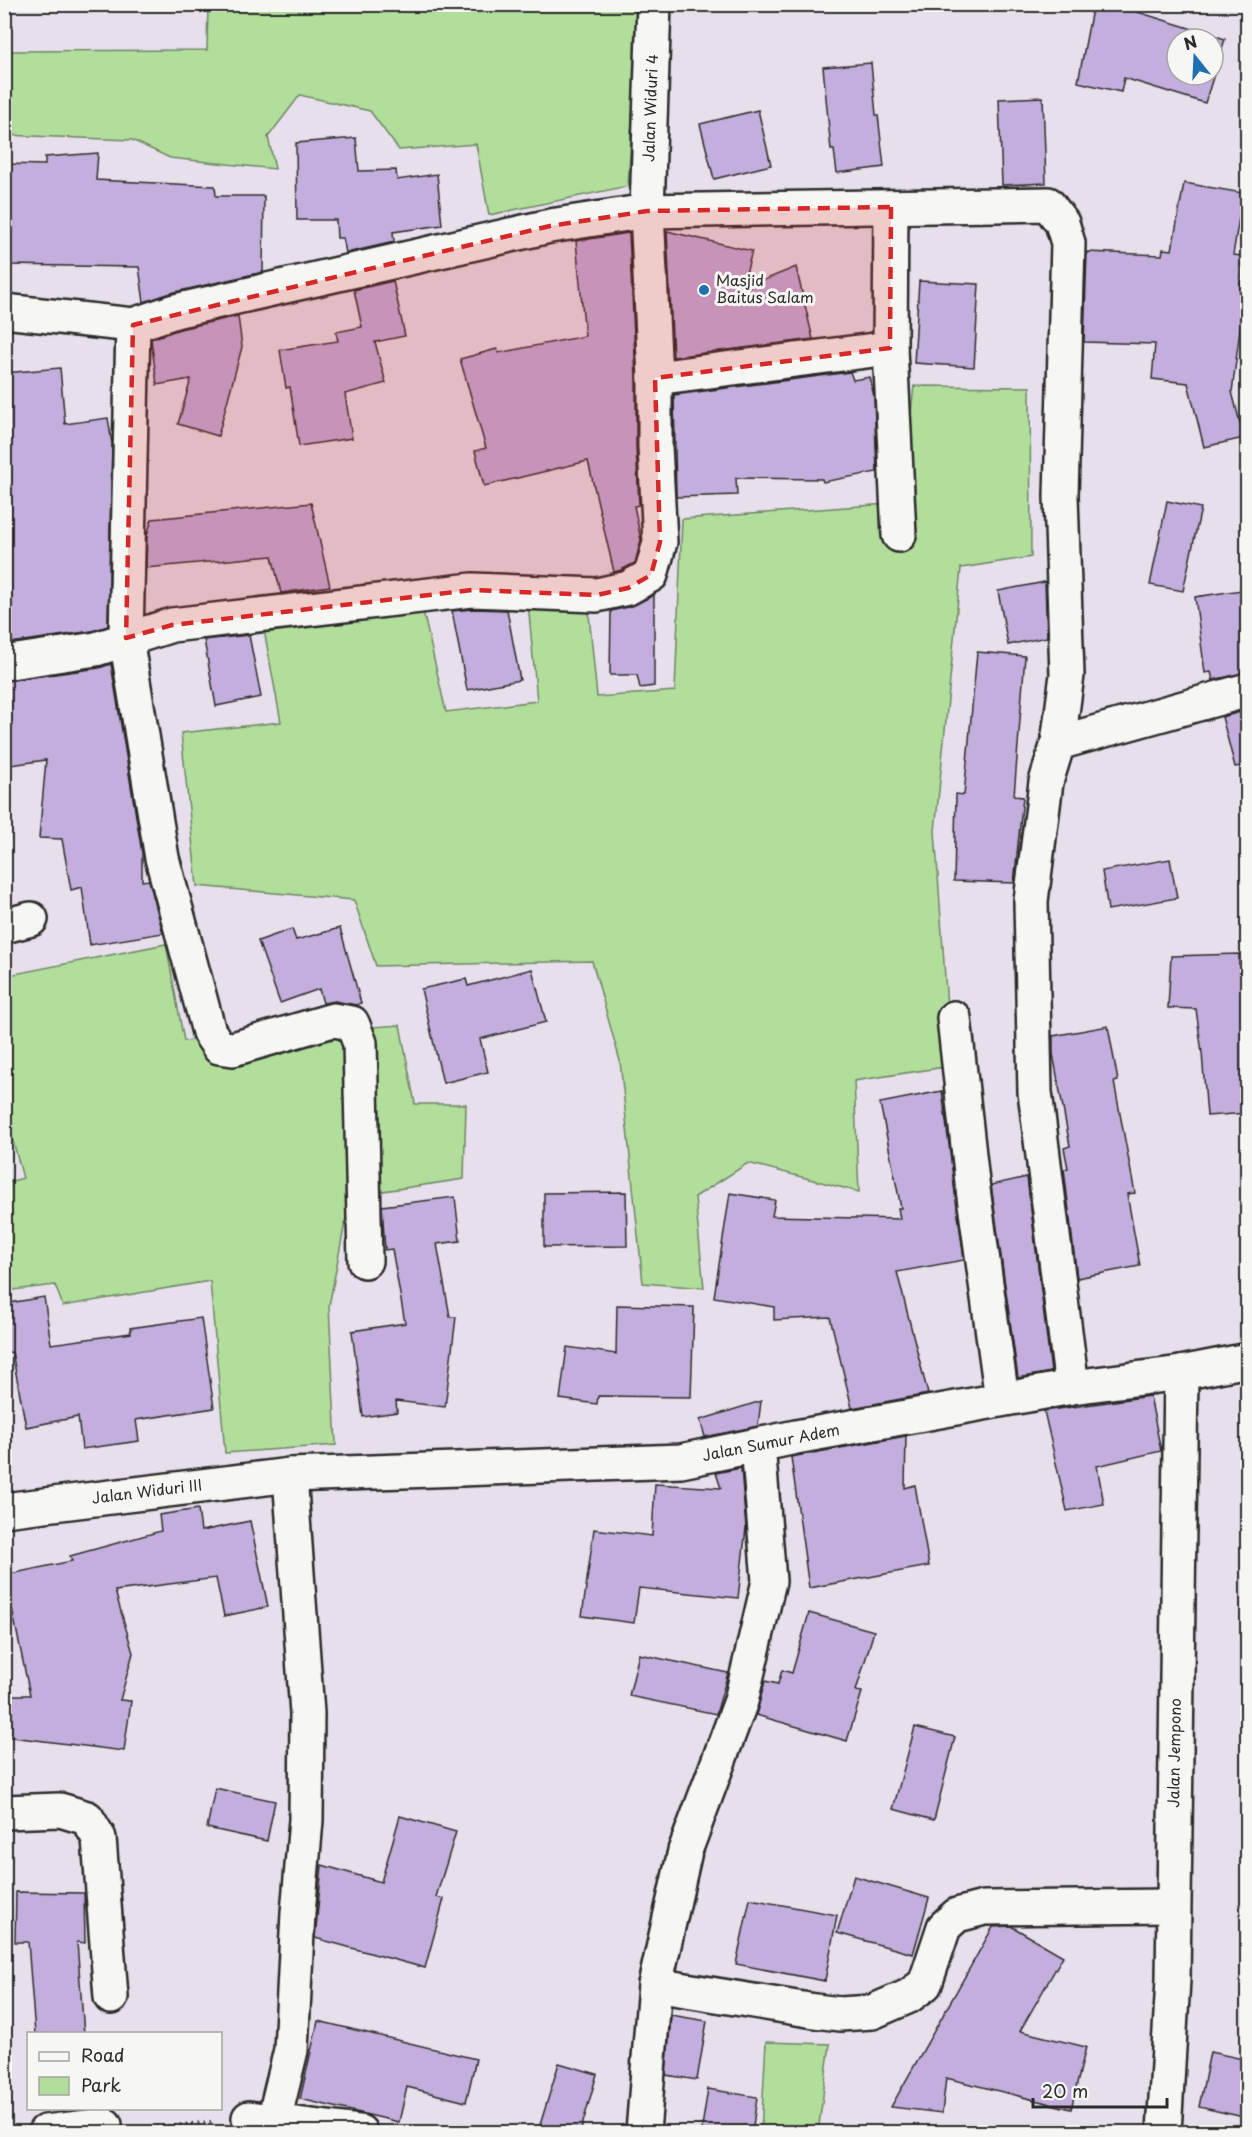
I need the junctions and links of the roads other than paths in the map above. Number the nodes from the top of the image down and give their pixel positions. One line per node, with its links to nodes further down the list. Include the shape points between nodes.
1 (654, 4): 3 (street, Jalan Widuri 4)
2 (891, 207): 3 (street); 6 (street); 12 (street, via 1048,204 1062,223 1068,243 1061,496 1067,675)
3 (647, 212): 5 (street, via 550,226 175,311); 7 (street, Jalan Widuri 4)
4 (4, 311): 5 (street)
5 (133, 325): 9 (street)
6 (890, 348): 7 (street); 8 (street)
7 (655, 378): 9 (street, Jalan Widuri 4, via 654,446 660,542 651,575 628,588 597,595 472,590 172,625)
8 (899, 535)
9 (126, 638): 10 (street, Jalan Widuri 4, via 96,649); 14 (street, via 162,858 209,1032 219,1047 233,1049 333,1020 352,1023 360,1043)
10 (4, 663)
11 (1248, 690): 12 (street)
12 (1058, 743): 17 (street, via 1046,782 1031,925 1035,1092)
13 (954, 1018): 18 (street)
14 (365, 1260)
15 (1248, 1360): 16 (street, Jalan Sumur Adem)
16 (1181, 1373): 17 (street, Jalan Sumur Adem); 23 (street, Jalan Jempono)
17 (1072, 1387): 18 (street, Jalan Sumur Adem)
18 (1002, 1399): 19 (street, Jalan Sumur Adem)
19 (758, 1445): 20 (street, Jalan Sumur Adem, via 681,1461); 24 (street, via 769,1581 741,1701 685,1851)
20 (290, 1475): 21 (street, Jalan Widuri III); 28 (street, via 307,1713 306,1820 291,2050 261,2119)
21 (4, 1510)
22 (4, 1812): 25 (street, via 60,1810 87,1818 99,1838)
23 (1173, 1906): 24 (street, via 984,1908 957,1916 944,1927 925,1984 909,1996 872,2012 815,2011); 30 (street, Jalan Jempono)
24 (655, 1985): 29 (street)
25 (111, 1997)
26 (105, 2125): 27 (street)
27 (45, 2133)
28 (360, 2133)
29 (643, 2133)
30 (1164, 2133)

